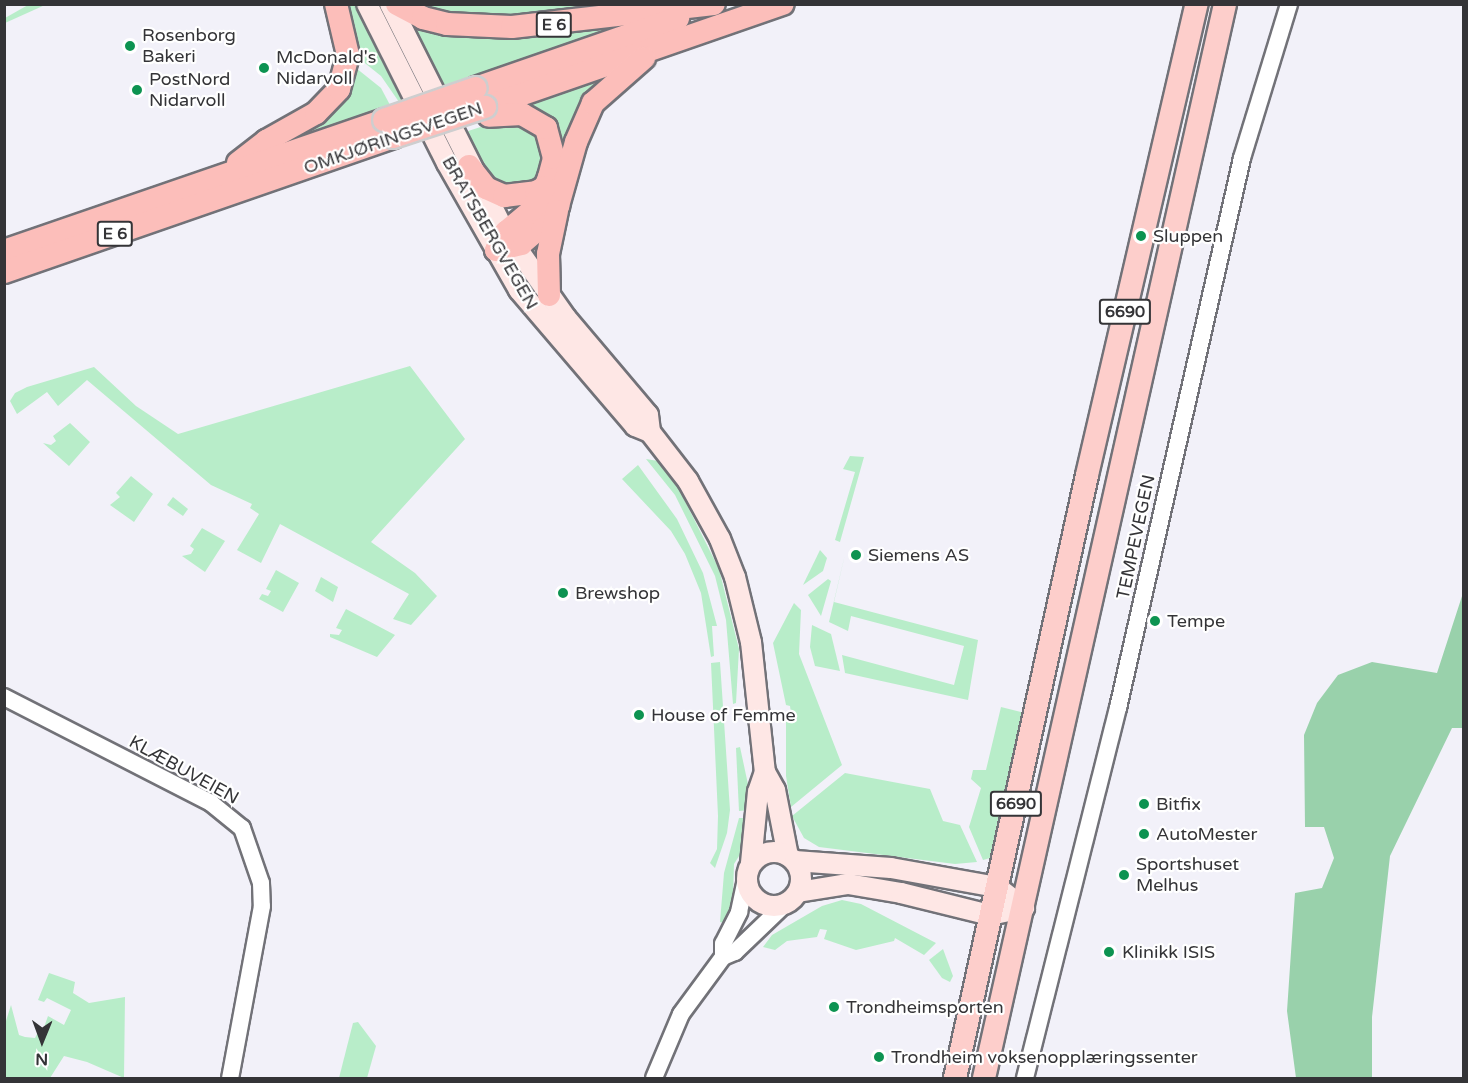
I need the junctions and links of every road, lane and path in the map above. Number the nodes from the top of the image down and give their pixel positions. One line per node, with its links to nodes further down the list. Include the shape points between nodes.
1 (367, 4): 17 (main road, BRATSBERGVEGEN)
2 (390, 4): 13 (main road, BRATSBERGVEGEN)
3 (397, 4): 4 (highway, E 6, via 423,18 447,24 512,27)
4 (715, 4): 11 (highway, OMKJØRINGSVEGEN / E 6)
5 (783, 4): 10 (highway, OMKJØRINGSVEGEN / E 6)
6 (1197, 4): 26 (main road, 6690, via 1087,475)
7 (1225, 4): 28 (main road, 6690)
8 (1289, 4): 35 (street, TEMPEVEGEN, via 1242,158 1118,708)
9 (336, 6): 14 (highway, E 6, via 348,56 339,89 316,113 267,141)
10 (659, 47): 11 (highway, OMKJØRINGSVEGEN / E 6); 16 (highway, E 6, via 608,86 593,103 576,142)
11 (483, 103): 12 (highway, OMKJØRINGSVEGEN / E 6, bridge); 12 (highway, OMKJØRINGSVEGEN / E 6, bridge, via 436,123); 15 (highway, E 6, via 522,114 546,128 554,158)
12 (388, 129): 14 (highway, OMKJØRINGSVEGEN / E 6); 19 (highway, OMKJØRINGSVEGEN / E 6)
13 (469, 166): 15 (highway, via 486,188 504,196 525,196); 17 (main road, BRATSBERGVEGEN)
14 (222, 175): 18 (highway, OMKJØRINGSVEGEN / E 6)
15 (545, 187): 17 (highway, E 6)
16 (558, 206): 17 (highway, E 6, via 530,238); 20 (highway, E 6, via 548,254)
17 (506, 243): 20 (main road, BRATSBERGVEGEN); 21 (main road, BRATSBERGVEGEN, via 519,290 552,334 635,426)
18 (4, 251)
19 (4, 272)
20 (549, 295): 21 (main road, BRATSBERGVEGEN, via 648,415)
21 (650, 432): 23 (main road, BRATSBERGVEGEN, via 703,506 735,577 751,642)
22 (4, 697): 31 (street, KLÆBUVEIEN, via 211,804 242,828 261,883 262,906)
23 (765, 771): 24 (main road, BRATSBERGVEGEN, via 775,790); 25 (main road, BRATSBERGVEGEN, via 758,792)
24 (792, 859): 25 (main road, via 773,852); 26 (main road, via 891,868); 27 (main road, via 801,876)
25 (749, 871): 27 (main road, via 757,901 765,905); 30 (street, via 739,912 723,944)
26 (997, 887): 28 (main road); 29 (main road, 6690)
27 (791, 898): 29 (main road, via 848,884); 30 (street, via 735,952)
28 (1024, 908): 29 (main road); 34 (main road, 6690)
29 (990, 915): 33 (main road, 6690)
30 (723, 957): 32 (street, via 681,1014)
31 (230, 1078)
32 (654, 1078)
33 (955, 1078)
34 (984, 1078)
35 (1025, 1078)

